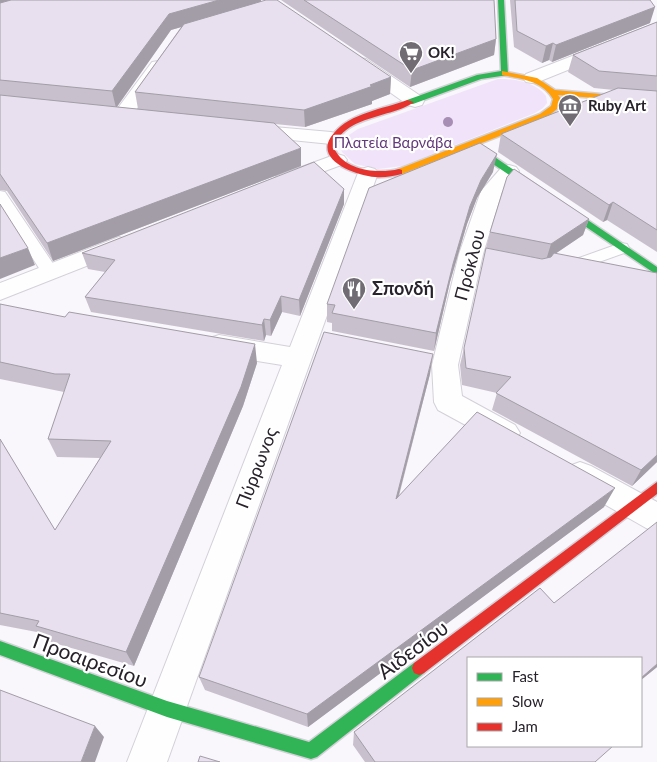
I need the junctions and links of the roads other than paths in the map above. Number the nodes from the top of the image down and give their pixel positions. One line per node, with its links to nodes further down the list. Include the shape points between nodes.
1 (501, 0): 5 (street)
2 (656, 21): 6 (street)
3 (168, 51): 11 (street)
4 (346, 53): 8 (street)
5 (505, 74): 6 (street); 8 (street, via 480,77)
6 (532, 78): 7 (street)
7 (553, 92): 9 (street); 14 (street, via 556,104 551,110)
8 (415, 101): 15 (street, via 338,130)
9 (657, 101)
10 (100, 113): 11 (street)
11 (122, 116): 12 (street)
12 (142, 118)
13 (230, 128): 15 (street)
14 (471, 145): 16 (street); 17 (street, via 408,170 392,174)
15 (334, 149): 17 (street, via 343,166); 18 (street)
16 (509, 171): 21 (street); 29 (street, Πρόκλου, via 492,191 481,256 431,363 448,402)
17 (368, 173): 28 (street, Πύρρωνος)
18 (268, 186)
19 (0, 194): 23 (lane)
20 (141, 237): 23 (street)
21 (621, 248): 22 (lane); 24 (street)
22 (571, 266)
23 (50, 272): 25 (street)
24 (657, 272)
25 (1, 292): 26 (street)
26 (20, 312)
27 (193, 341): 28 (street)
28 (313, 346): 34 (street, Πύρρωνος)
29 (524, 444)
30 (558, 463): 32 (street)
31 (657, 487): 32 (street, Αιδεσίου)
32 (645, 511): 35 (street, Αιδεσίου)
33 (0, 648): 34 (street, Προαιρεσίου)
34 (167, 709): 35 (street, Αιδεσίου); 36 (street, Πύρρωνος)
35 (314, 757)
36 (147, 762)

